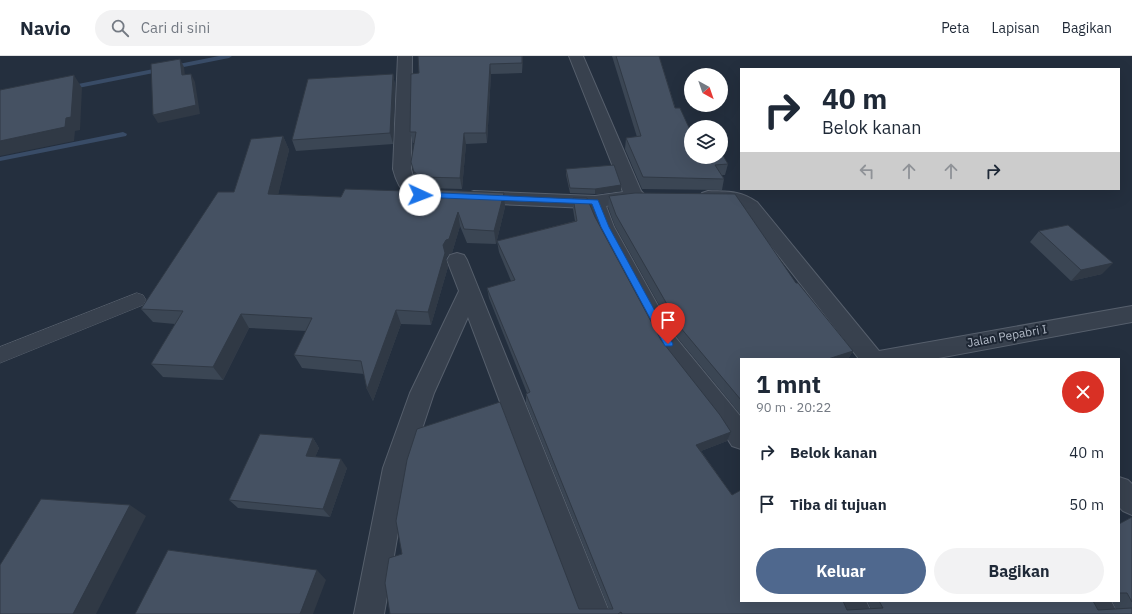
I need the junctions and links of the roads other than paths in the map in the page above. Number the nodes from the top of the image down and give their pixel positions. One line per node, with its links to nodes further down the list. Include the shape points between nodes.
1 (405, 56): 6 (street, via 402,169 406,185 420,195)
2 (576, 56): 3 (street)
3 (634, 196): 4 (street); 6 (street)
4 (656, 197)
5 (694, 197): 12 (street, via 738,198 745,201)
6 (595, 202): 14 (street, via 605,227 668,344)
7 (457, 260): 8 (street)
8 (469, 292): 20 (street, via 422,393 396,468); 21 (street)
9 (137, 300): 11 (lane)
10 (1132, 314): 13 (street, Jalan Pepabri I)
11 (0, 355)
12 (871, 358)
13 (889, 358)
14 (734, 414): 15 (street)
15 (740, 435)
16 (1120, 490): 17 (street)
17 (1132, 502)
18 (849, 602): 22 (street)
19 (1092, 602): 23 (street)
20 (369, 614)
21 (595, 614)
22 (857, 614)
23 (1103, 614)

